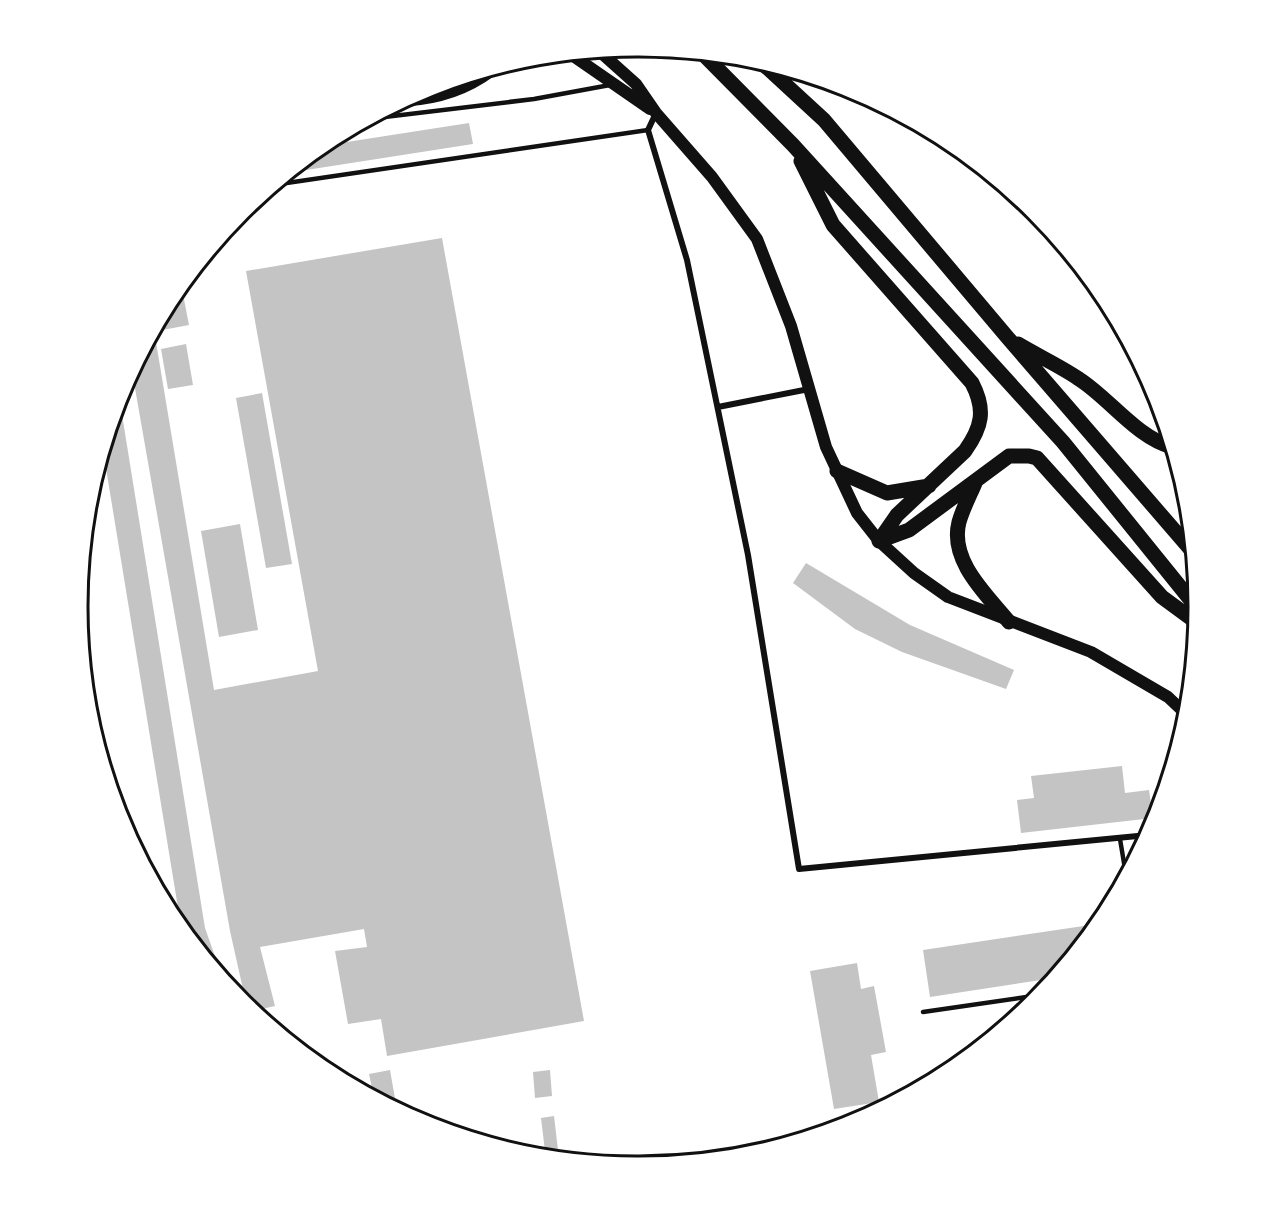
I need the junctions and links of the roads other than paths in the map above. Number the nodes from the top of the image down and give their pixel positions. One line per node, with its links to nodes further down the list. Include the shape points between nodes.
1 (606, 58): 6 (main road, via 636,84)
2 (580, 60): 5 (main road)
3 (711, 62): 9 (main road)
4 (775, 75): 11 (main road, via 824,120)
5 (615, 85): 6 (main road); 7 (lane)
6 (656, 113): 8 (street); 12 (main road, via 712,177 757,240 791,327)
7 (391, 116)
8 (648, 130): 10 (lane); 13 (street, via 687,260)
9 (793, 145): 17 (main road, via 833,225 972,383 980,399 982,410 974,439); 20 (main road, via 1063,442)
10 (289, 183)
11 (1008, 338): 14 (main road, via 1081,379); 19 (main road)
12 (809, 388): 13 (street); 15 (main road)
13 (718, 407): 25 (street, via 748,555 799,869)
14 (1163, 444)
15 (837, 471): 17 (main road, via 887,493); 18 (main road, via 857,513)
16 (975, 483): 18 (main road, via 909,530); 21 (main road, via 1009,456 1037,458 1162,597); 22 (main road, via 959,522 961,555 970,573)
17 (929, 486): 18 (main road, via 897,515)
18 (879, 541): 22 (main road, via 948,597)
19 (1184, 541)
20 (1187, 596)
21 (1187, 616)
22 (1009, 622): 23 (main road, via 1091,652)
23 (1178, 707)
24 (1137, 837): 25 (street)
25 (1120, 839): 26 (lane)
26 (1124, 863)
27 (1025, 997): 28 (lane)
28 (922, 1012)

